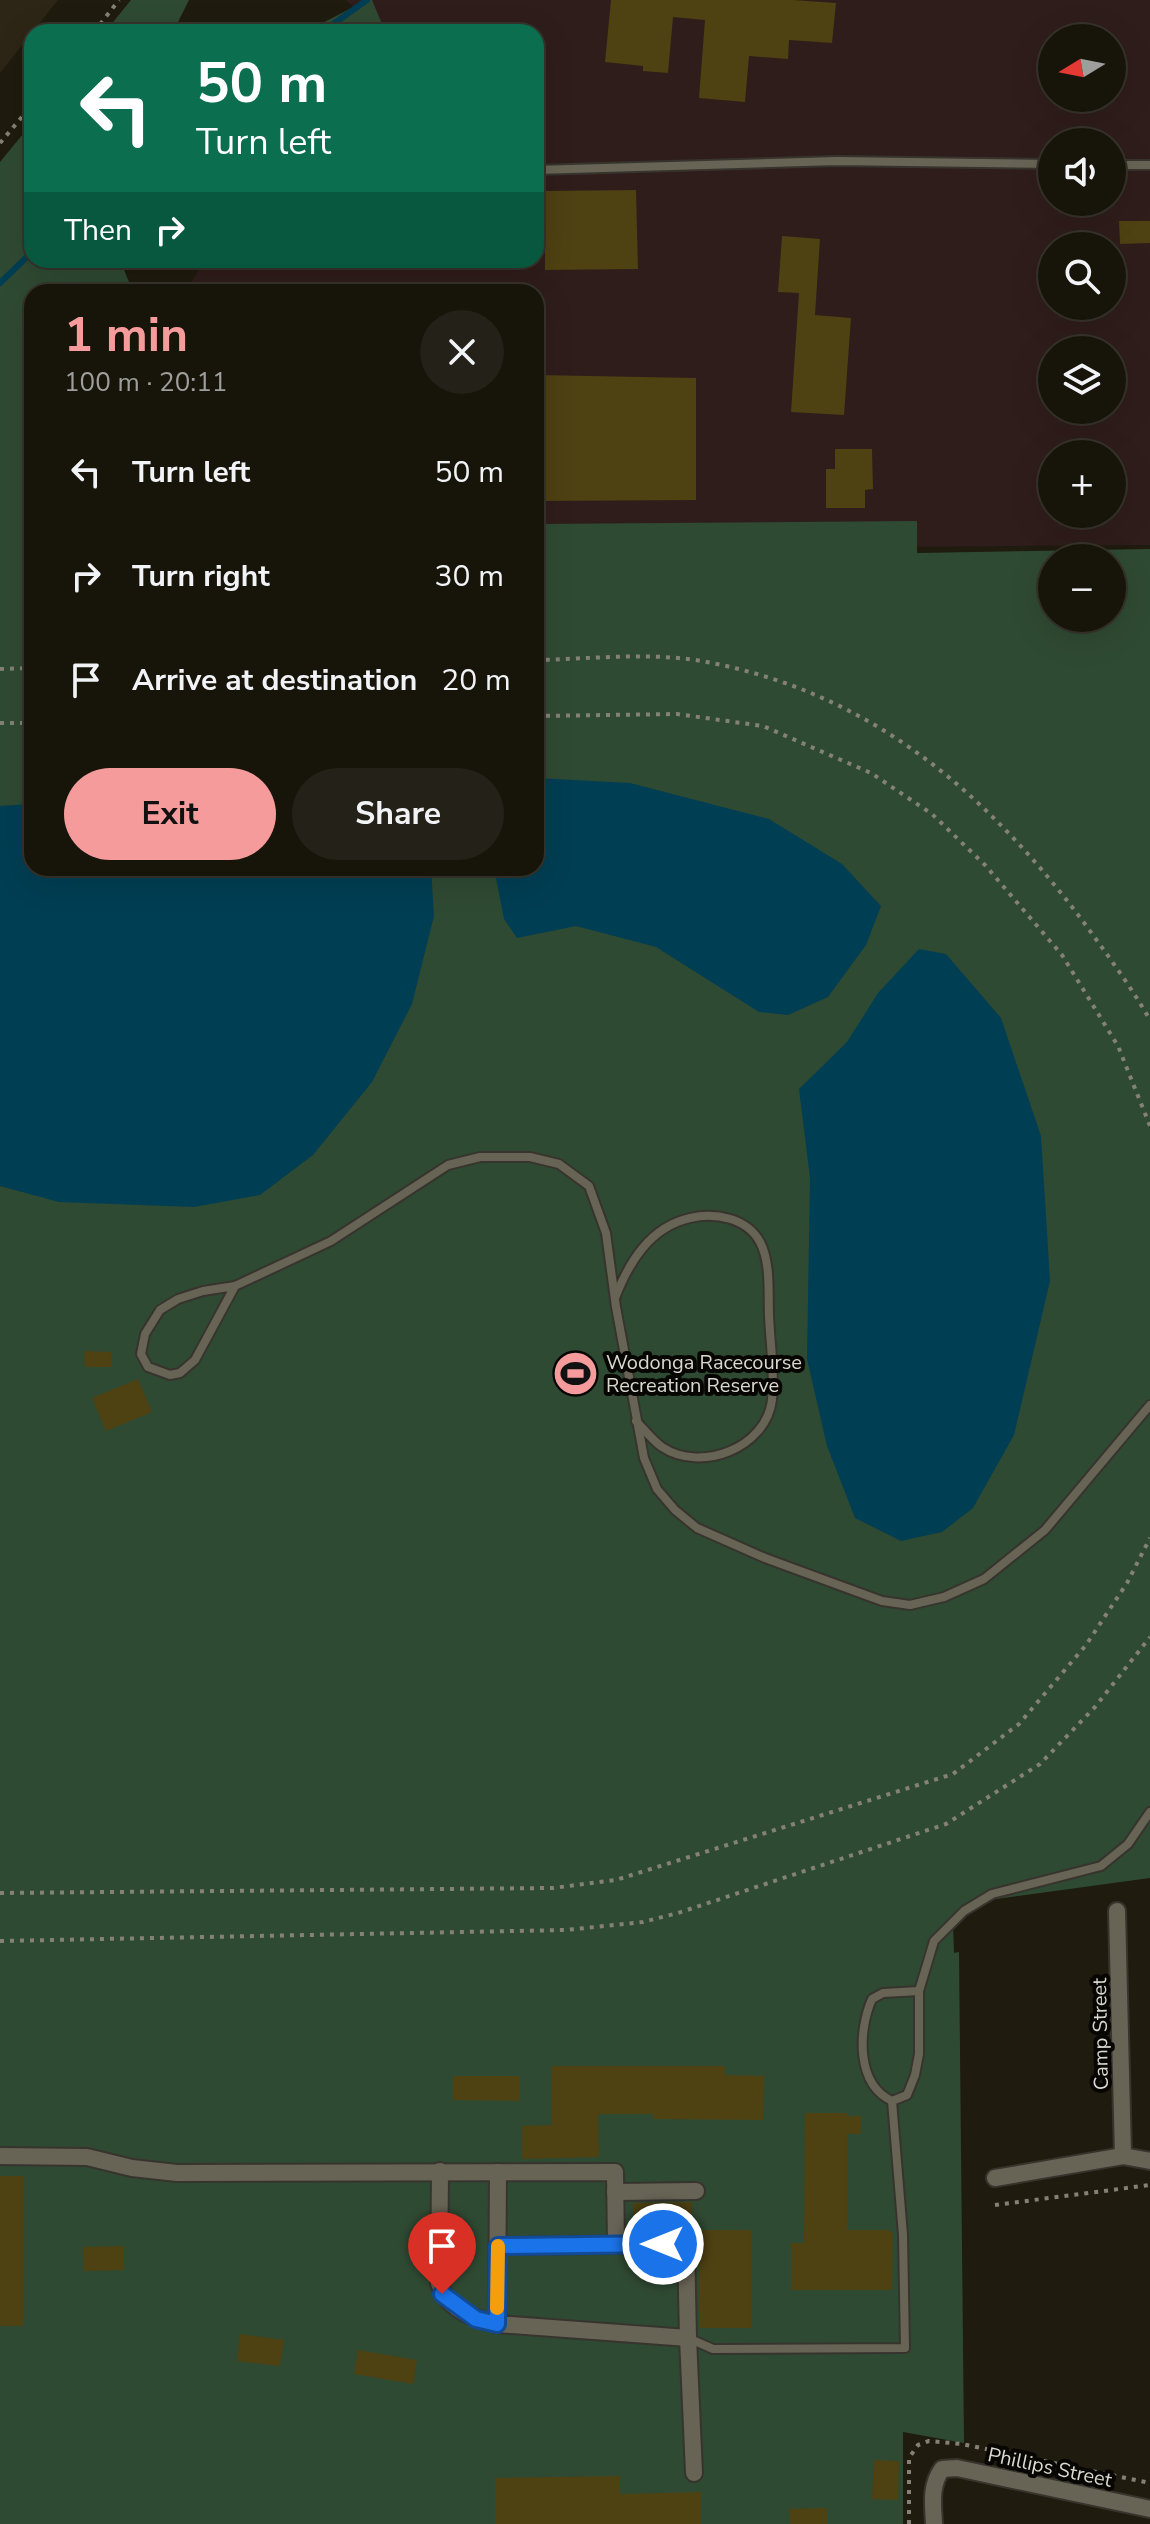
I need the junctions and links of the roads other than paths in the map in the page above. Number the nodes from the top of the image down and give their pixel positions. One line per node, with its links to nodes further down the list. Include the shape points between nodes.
1 (1038, 164): 4 (lane, via 837,161)
2 (1126, 165): 3 (lane)
3 (1150, 165)
4 (544, 170)
5 (235, 1286): 5 (lane, via 203,1291 160,1310 145,1334 141,1354 148,1367 170,1375 189,1367); 6 (lane, via 331,1241 448,1165 480,1157 530,1157 559,1164 589,1186 606,1233)
6 (615, 1299): 8 (lane); 8 (lane, via 641,1247 673,1223 722,1216 751,1231 760,1243 767,1273 772,1401 764,1424 733,1449 717,1457 699,1457 662,1447)
7 (1150, 1405): 8 (lane, via 1026,1546 984,1579 910,1605 882,1601 697,1528 657,1489)
8 (635, 1420)
9 (1150, 1812): 11 (lane, via 1128,1844 1101,1866 992,1894 964,1911 934,1941)
10 (1117, 1911): 14 (street, Camp Street)
11 (919, 1991): 12 (lane, via 915,2075 907,2095); 12 (lane, via 883,1993 872,1999 864,2017 862,2048 868,2074 877,2094)
12 (892, 2101): 24 (lane, via 905,2348 713,2349)
13 (0, 2156): 16 (street, via 87,2157 177,2173)
14 (1123, 2156): 15 (street); 18 (street)
15 (1150, 2161)
16 (440, 2171): 17 (street); 23 (street, via 437,2265 442,2294 476,2319)
17 (498, 2172): 20 (street, via 615,2172); 22 (street)
18 (995, 2178)
19 (696, 2191): 20 (street)
20 (615, 2192): 21 (street)
21 (616, 2244): 22 (street); 24 (street, via 686,2244)
22 (498, 2246): 23 (street)
23 (497, 2324): 24 (street)
24 (688, 2338): 25 (street)
25 (694, 2473)
26 (1150, 2509): 27 (street, Phillips Street, via 942,2469 933,2490)
27 (934, 2524)

